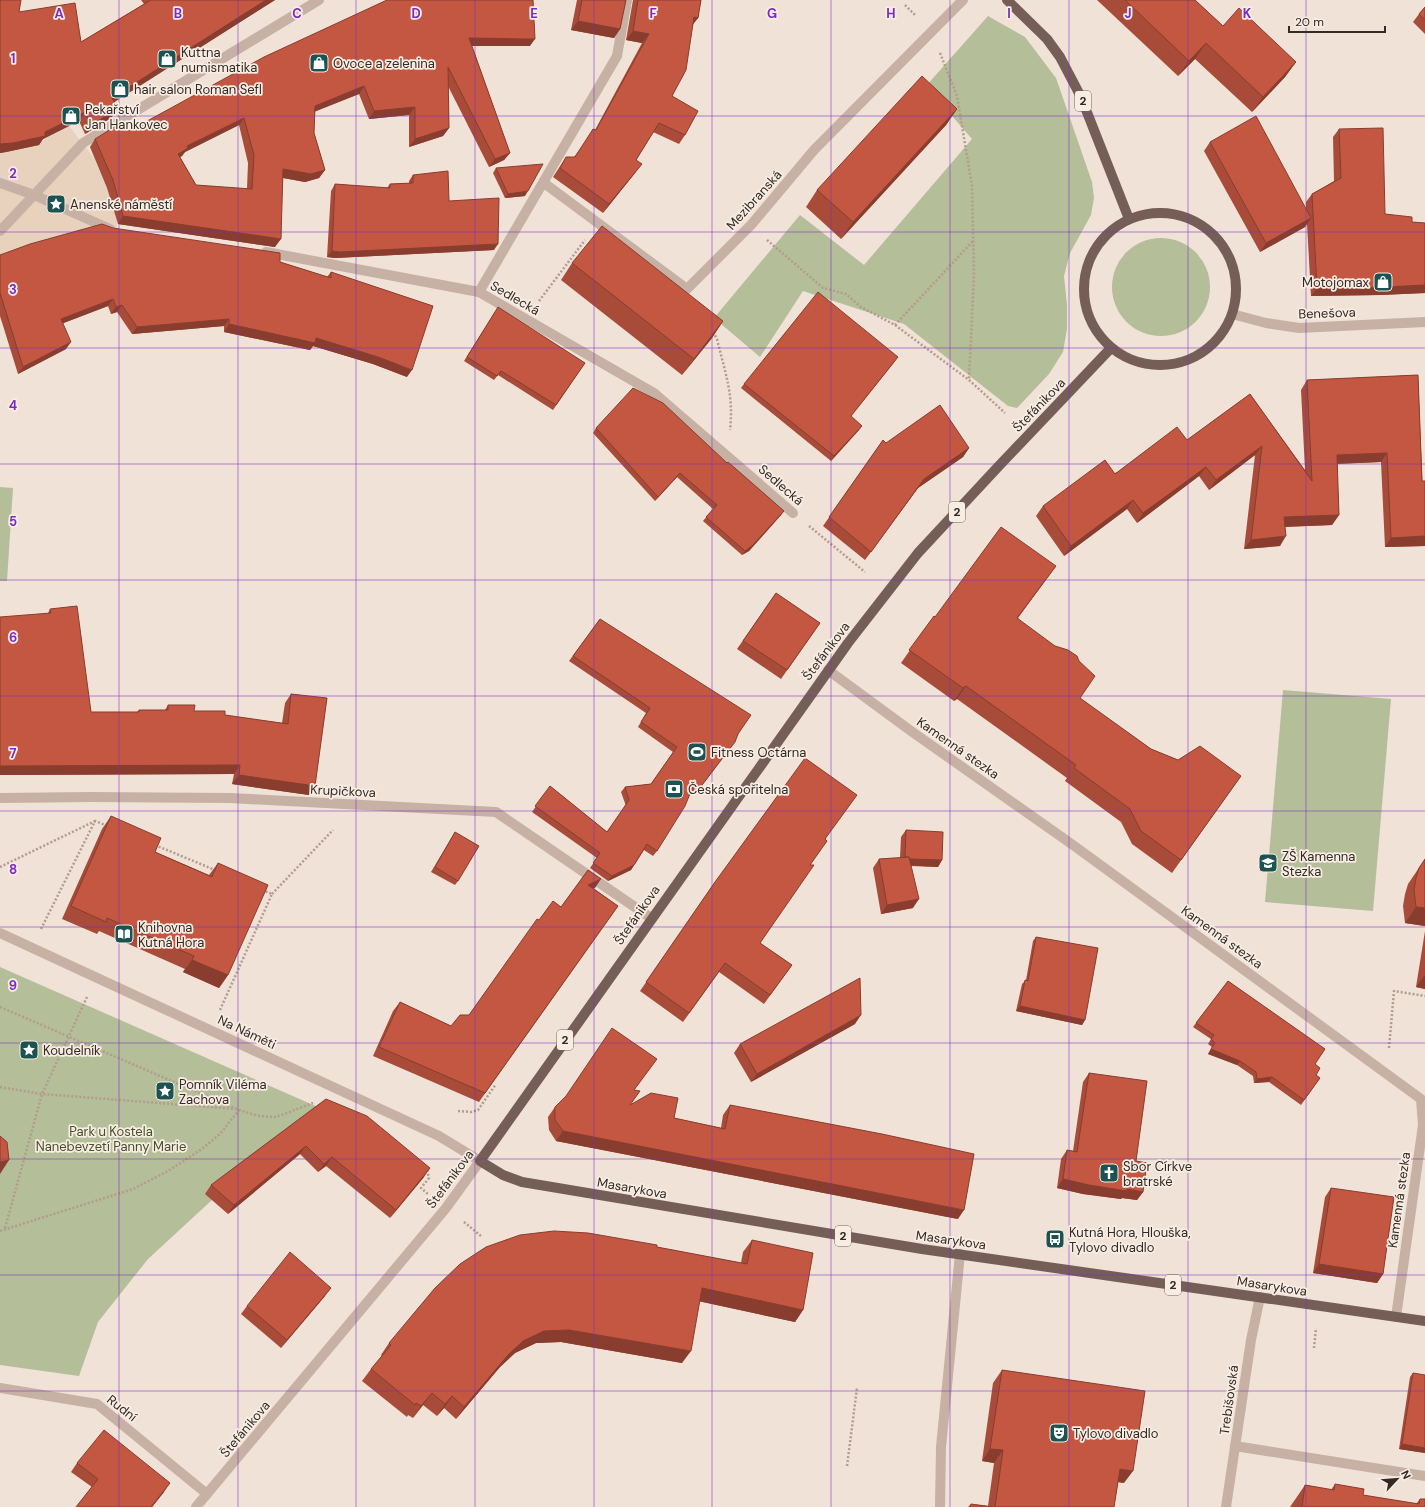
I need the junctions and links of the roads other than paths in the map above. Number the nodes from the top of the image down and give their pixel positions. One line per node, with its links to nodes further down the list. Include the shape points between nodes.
1 (319, 0): 7 (street, via 102,130 83,143)
2 (627, 0): 6 (street, via 617,56)
3 (963, 0): 6 (street, Mezibranská, via 814,150 751,226 687,289)
4 (1007, 0): 8 (main road, 2, via 1047,38 1060,57 1081,97)
5 (0, 183): 7 (street)
6 (544, 183): 12 (street)
7 (34, 195): 9 (street, via 109,229); 10 (street)
8 (1129, 219): 13 (main road, via 1154,213 1175,214 1206,227 1226,251 1234,271 1236,292); 15 (main road, via 1115,226 1101,240 1090,258 1084,277 1088,316 1100,338)
9 (117, 230)
10 (0, 231)
11 (252, 250): 12 (street, Sedlecká)
12 (479, 292): 16 (street, Sedlecká, via 654,393)
13 (1232, 314): 14 (street, Benešova, via 1299,328); 15 (main road, via 1223,333 1209,348 1191,359 1171,365 1150,365 1129,360)
14 (1425, 322)
15 (1111, 348): 17 (main road, Štefánikova / 2, via 918,553)
16 (793, 513)
17 (828, 670): 19 (main road, Štefánikova / 2); 24 (street, Kamenná stezka, via 1073,844 1421,1099 1423,1125)
18 (0, 798): 19 (street, Krupičkova, via 230,798 496,812)
19 (651, 918): 21 (main road, Štefánikova / 2)
20 (0, 932): 21 (street, Na Náměti, via 439,1136)
21 (480, 1161): 22 (main road, Masarykova / 2, via 504,1176 522,1182); 29 (street, Štefánikova, via 446,1208)
22 (960, 1254): 23 (main road, Masarykova / 2); 31 (street, via 941,1447)
23 (1260, 1297): 24 (main road, Masarykova / 2); 27 (street, Trebišovská)
24 (1396, 1317): 25 (main road, Masarykova / 2)
25 (1425, 1321)
26 (0, 1388): 29 (street, Rudní, via 97,1404)
27 (1235, 1446): 28 (street); 32 (street, Trebišovská)
28 (1425, 1476)
29 (207, 1494): 30 (street, Štefánikova)
30 (196, 1507)
31 (940, 1507)
32 (1226, 1507)

